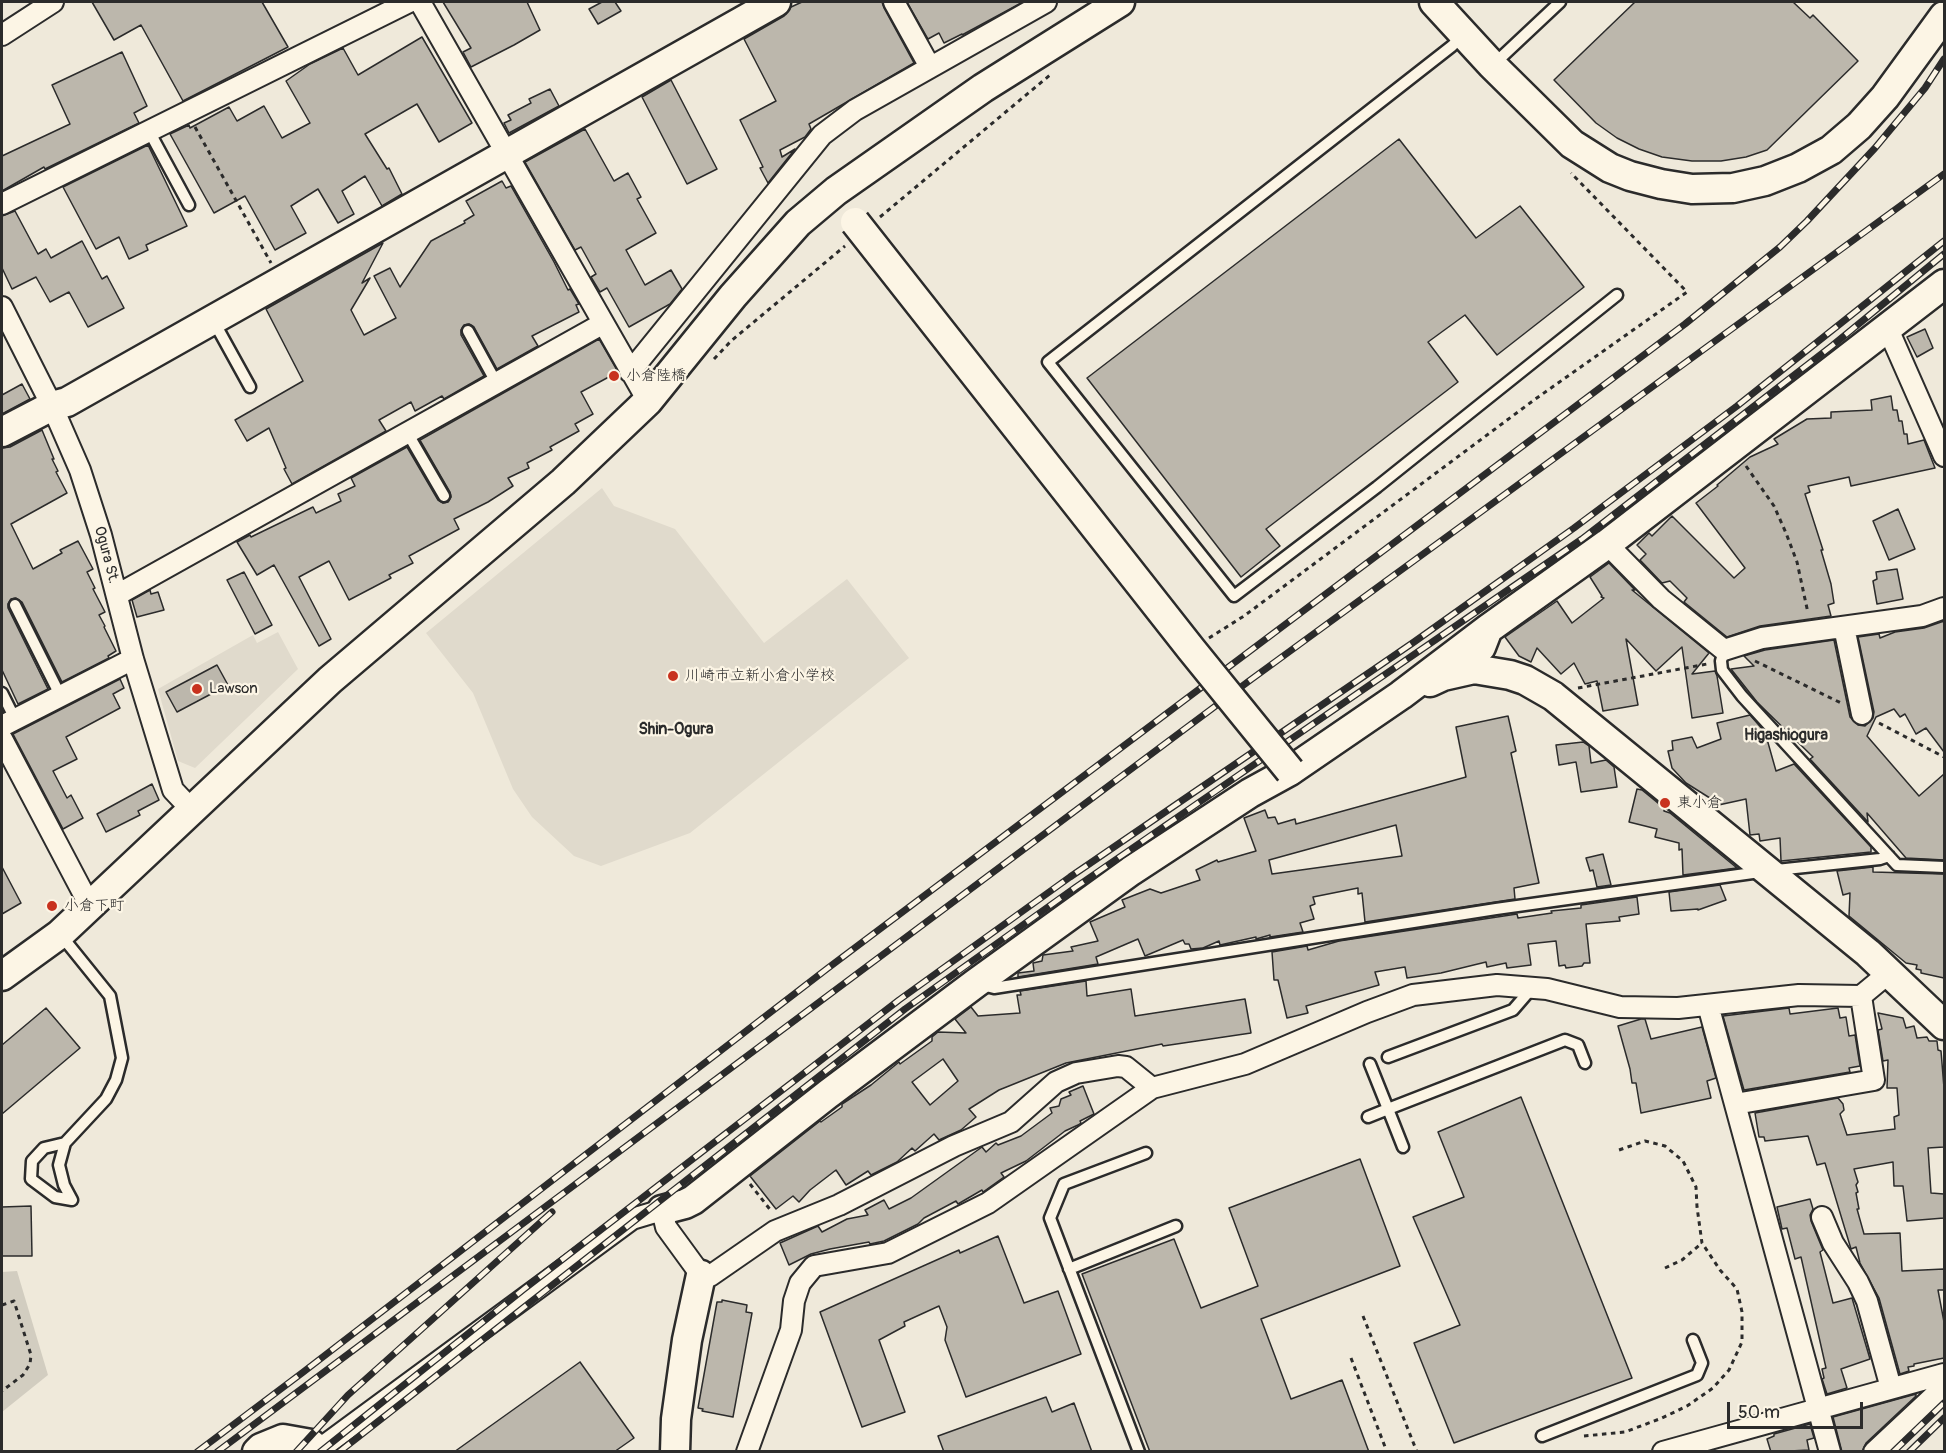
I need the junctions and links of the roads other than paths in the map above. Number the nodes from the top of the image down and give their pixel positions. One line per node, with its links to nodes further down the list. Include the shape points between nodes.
1 (409, 2): 15 (street)
2 (420, 2): 16 (street)
3 (776, 2): 16 (street)
4 (894, 2): 14 (street)
5 (1046, 2): 14 (street)
6 (1120, 2): 17 (street, via 983,88)
7 (1434, 2): 12 (street)
8 (1560, 2): 13 (lane)
9 (49, 3): 11 (street)
10 (1944, 16): 13 (street, via 1885,97 1842,141 1798,168 1733,188 1692,189 1661,184 1610,168 1572,144)
11 (2, 34)
12 (1464, 34): 13 (street); 21 (lane, via 1048,362 1234,596)
13 (1492, 65)
14 (930, 67): 27 (street, via 855,110 822,135)
15 (149, 131): 18 (street); 19 (lane)
16 (506, 154): 23 (street); 24 (street)
17 (836, 191): 30 (street, via 791,231); 51 (street, bridge, via 855,222)
18 (2, 204)
19 (189, 205)
20 (1944, 284): 25 (street)
21 (1617, 295)
22 (2, 307): 31 (street, Ogura St.)
23 (212, 320): 29 (lane); 31 (street, via 67,402)
24 (602, 324): 27 (street); 28 (street)
25 (1888, 329): 34 (street); 36 (street)
26 (468, 331): 28 (lane)
27 (630, 372): 30 (street)
28 (497, 384): 33 (street)
29 (250, 387)
30 (648, 401): 52 (street, via 563,482 330,680)
31 (52, 406): 32 (street); 37 (street, Ogura St., via 80,470)
32 (2, 432)
33 (408, 434): 35 (lane); 37 (street)
34 (1944, 456)
35 (444, 496)
36 (1607, 544): 41 (street); 42 (street, via 1661,599)
37 (117, 596): 43 (street, Ogura St.)
38 (15, 605): 46 (lane)
39 (1944, 608): 40 (street, via 1922,616)
40 (1844, 627): 42 (street, via 1762,638); 48 (street)
41 (1488, 629): 44 (street); 47 (street)
42 (1725, 653): 53 (lane, via 1722,670 1742,696)
43 (132, 659): 46 (street); 52 (street, Ogura St., via 173,790)
44 (1474, 669): 47 (street, via 1443,676); 55 (street, via 1518,678 1553,696)
45 (2, 693): 49 (lane)
46 (60, 694): 49 (street)
47 (1401, 695): 51 (street)
48 (1862, 714)
49 (8, 722)
50 (2, 739): 56 (street)
51 (1290, 771): 60 (street, via 1131,871)
52 (191, 809): 56 (street)
53 (1889, 856): 54 (lane, via 1897,865); 55 (lane)
54 (1944, 867)
55 (1767, 871): 58 (street); 60 (lane, via 994,988)
56 (90, 906): 57 (street)
57 (60, 934): 59 (street); 72 (lane, via 110,996 122,1058 106,1099)
58 (1890, 972): 62 (street); 64 (street)
59 (2, 976)
60 (976, 983): 75 (street, via 693,1200)
61 (1532, 988): 63 (street, via 1620,1007); 65 (lane, via 1514,1010); 68 (street, via 1497,985 1413,995 1245,1064)
62 (1861, 996): 63 (street, via 1800,995); 69 (street, via 1874,1080)
63 (1708, 1005): 69 (street)
64 (1944, 1025)
65 (1388, 1058)
66 (1585, 1063): 70 (lane, via 1578,1045 1565,1040)
67 (1370, 1065): 70 (lane)
68 (1152, 1088): 79 (street, via 1126,1067 1077,1073 1056,1082 1011,1122 775,1231 710,1276); 89 (street, via 988,1203 888,1252 814,1266 800,1283 791,1330)
69 (1736, 1104): 84 (street)
70 (1388, 1109): 71 (lane); 73 (lane)
71 (1368, 1117)
72 (65, 1143): 72 (lane, via 59,1165 72,1200 55,1197 31,1179 32,1161 44,1148)
73 (1403, 1147)
74 (1146, 1153): 78 (lane, via 1064,1184 1050,1218)
75 (662, 1210): 79 (street, via 666,1227); 86 (street, via 622,1225 325,1445)
76 (1822, 1217): 83 (street, via 1867,1301)
77 (1176, 1226): 78 (lane)
78 (1069, 1269): 90 (lane)
79 (701, 1275): 88 (street, via 677,1408)
80 (1693, 1340): 85 (lane, via 1702,1363 1696,1375)
81 (1944, 1374): 83 (street)
82 (1944, 1383): 93 (street)
83 (1891, 1389): 84 (street)
84 (1818, 1408): 91 (street); 92 (street)
85 (1542, 1436)
86 (313, 1448): 87 (street, via 284,1439)
87 (257, 1452)
88 (675, 1452)
89 (747, 1452)
90 (1139, 1452)
91 (1663, 1452)
92 (1830, 1452)
93 (1874, 1452)

